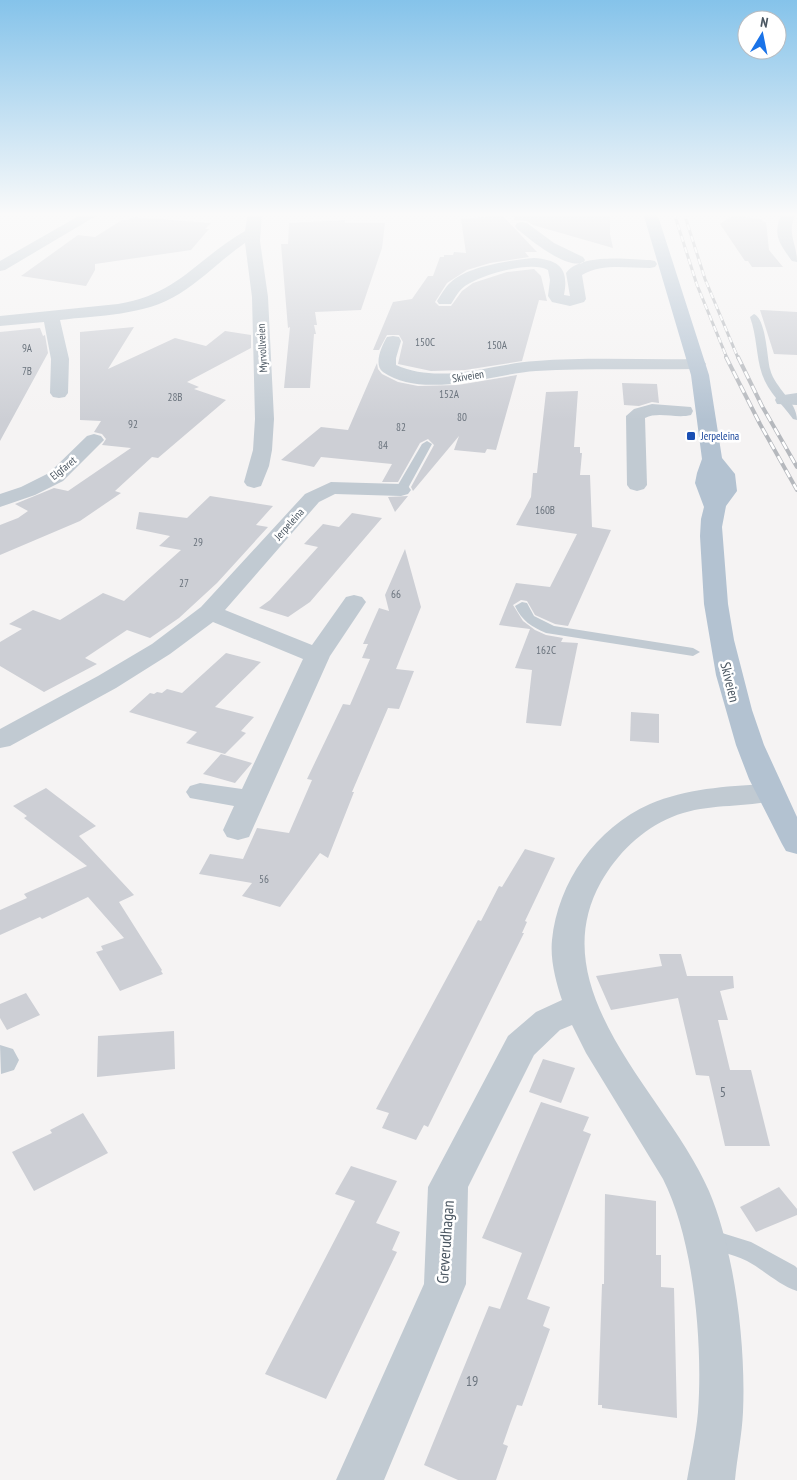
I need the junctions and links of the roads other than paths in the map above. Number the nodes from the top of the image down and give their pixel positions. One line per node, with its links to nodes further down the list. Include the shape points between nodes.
1 (184, 282): 8 (street, via 154,301 138,306)
2 (259, 282): 19 (street, Myrvollveien, via 265,391 264,445)
3 (461, 282): 7 (street)
4 (558, 282): 5 (street, via 556,296 564,301 578,299)
5 (576, 282)
6 (671, 282): 12 (main road, Skiveien)
7 (445, 302)
8 (51, 316): 10 (street); 13 (street, via 60,359)
9 (754, 317): 14 (lane, via 760,329 762,354 773,387)
10 (0, 321)
11 (394, 341): 12 (street, Skiveien, via 387,358 388,368 397,374 426,380 446,380 536,366)
12 (697, 364): 30 (main road, Skiveien, via 712,459 706,472 705,489 715,507 711,539 723,654 742,723)
13 (59, 393)
14 (791, 400): 16 (lane)
15 (684, 411): 20 (street, via 649,410 635,416)
16 (797, 417)
17 (427, 444): 21 (lane, Jerpeleina)
18 (59, 449): 22 (street, Elgfaret, via 88,446 56,477)
19 (254, 482)
20 (637, 486)
21 (401, 490): 25 (street, Jerpeleina, via 331,488 312,498)
22 (0, 501)
23 (354, 602): 27 (street)
24 (522, 606): 26 (lane, via 531,621 551,630)
25 (210, 612): 27 (street); 28 (street, Jerpeleina, via 130,668)
26 (694, 652)
27 (318, 656): 31 (street)
28 (0, 740)
29 (200, 792): 31 (street)
30 (770, 793): 33 (main road, Skiveien); 34 (street, via 710,796 671,805 653,812 611,844 574,904 568,932 568,961)
31 (252, 800): 32 (street)
32 (238, 830)
33 (797, 844)
34 (579, 1007): 35 (street, via 603,1051 666,1146 690,1193); 37 (street, Greverudhagan, via 548,1021 521,1046 448,1187 445,1284)
35 (704, 1238): 36 (lane, via 742,1247); 38 (street, via 719,1321 721,1396)
36 (797, 1281)
37 (360, 1480)
38 (711, 1480)

